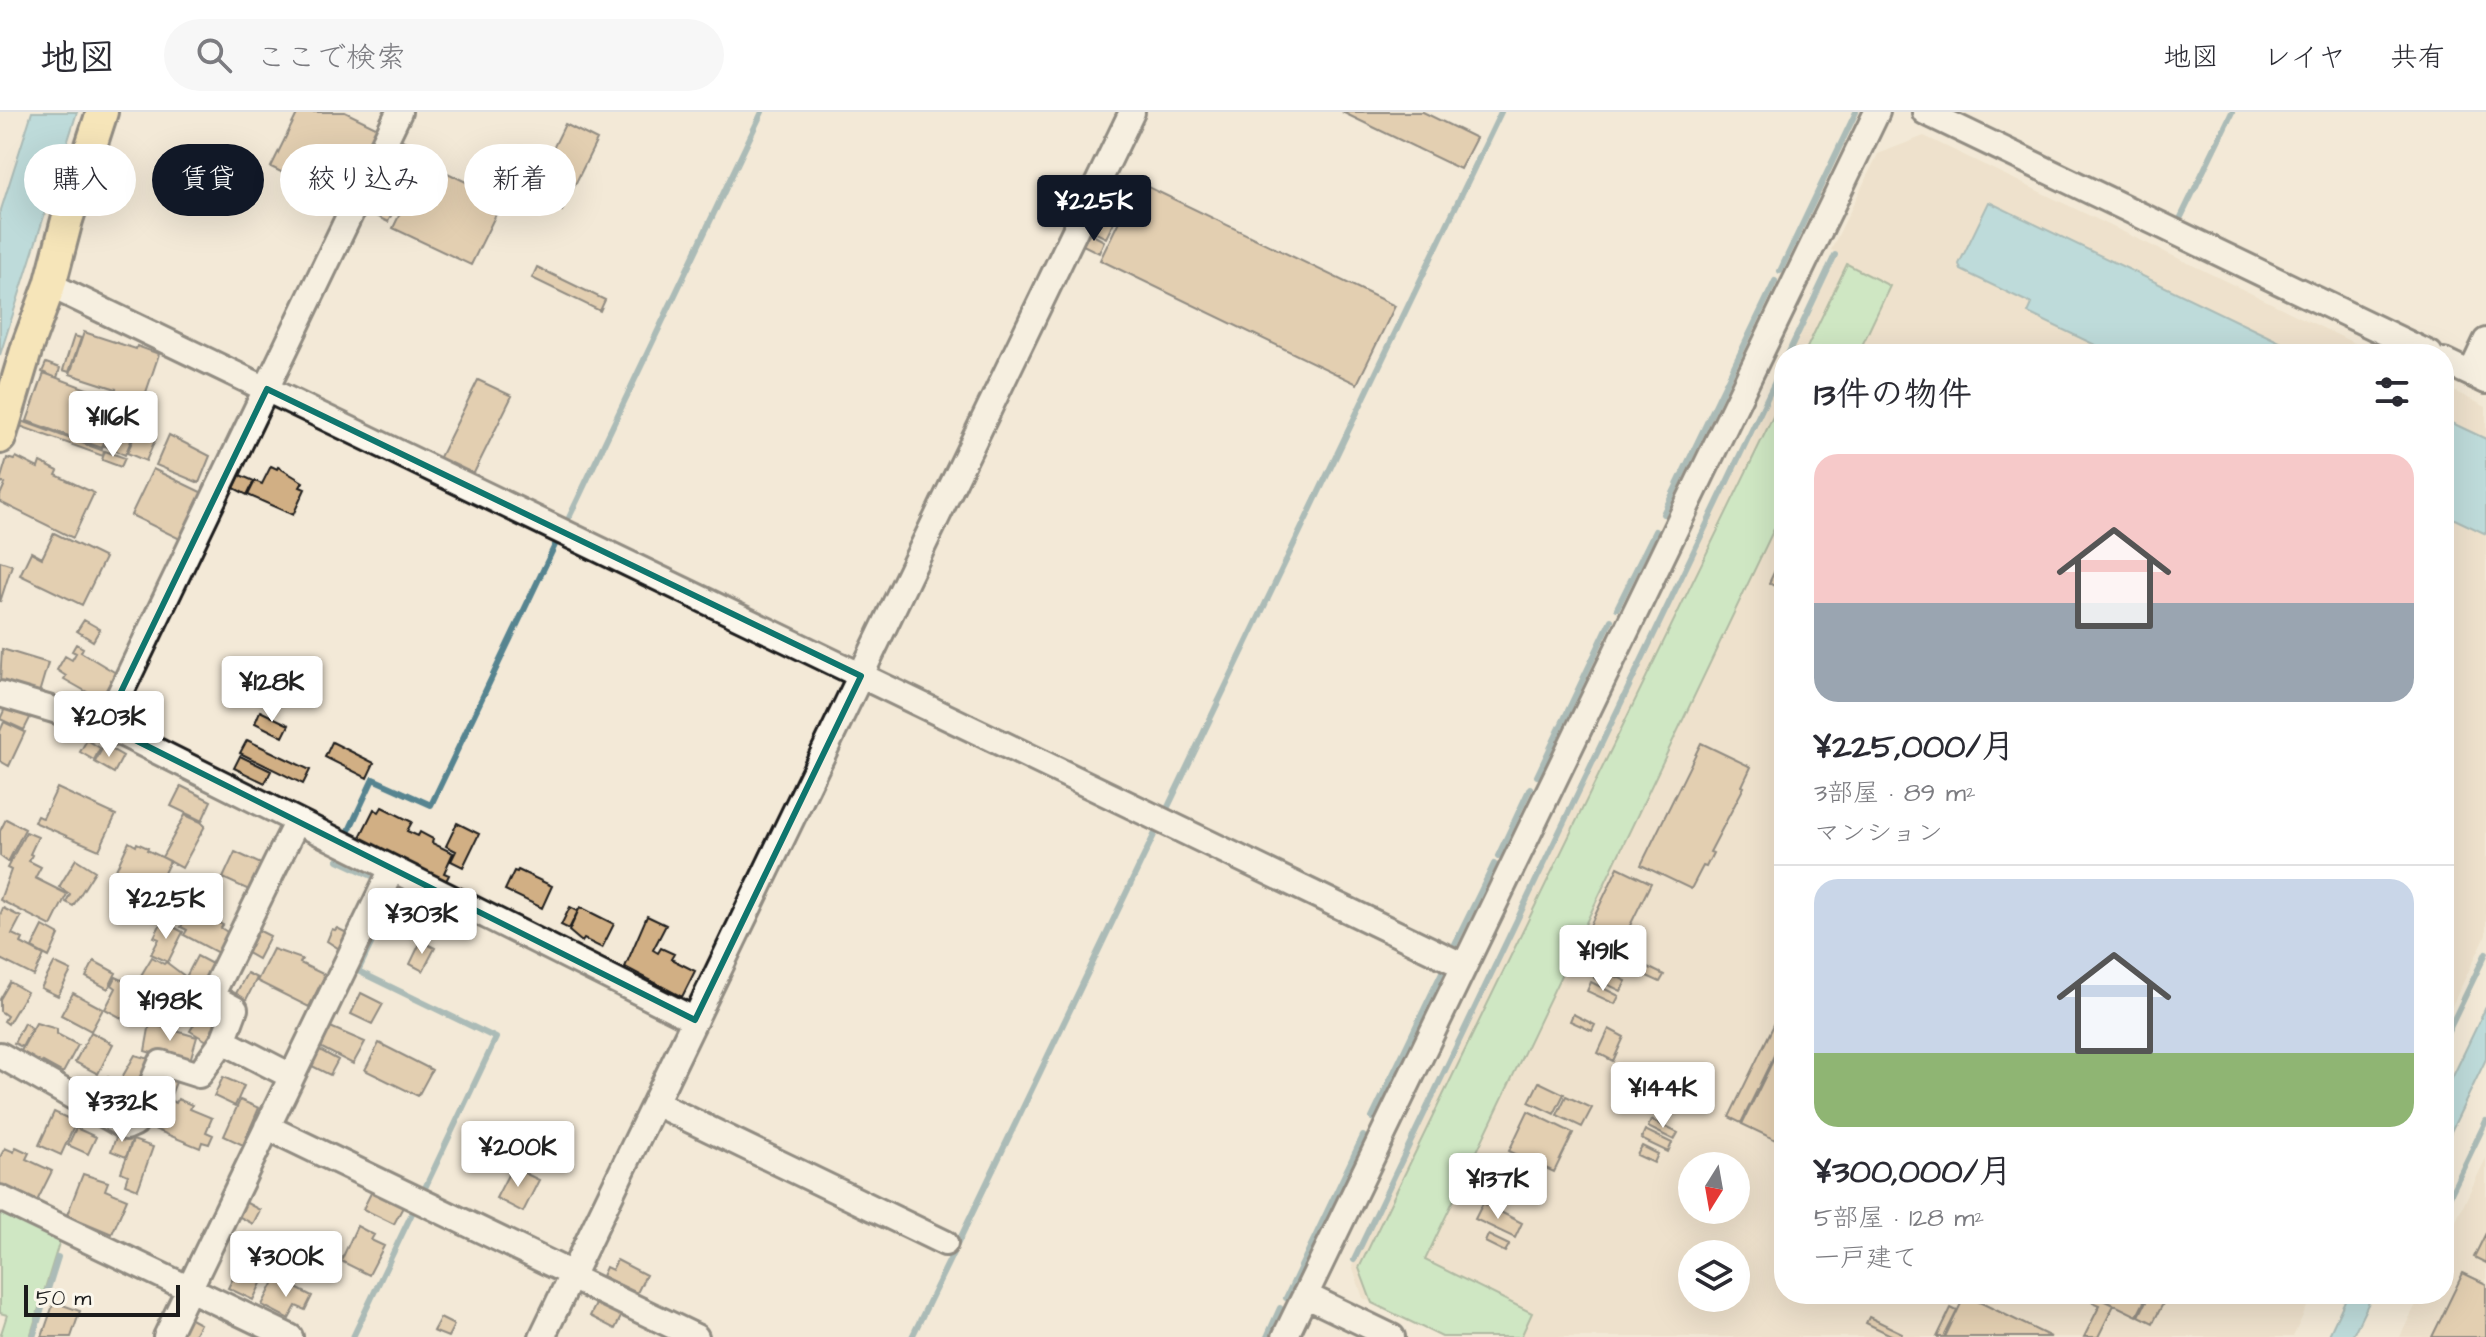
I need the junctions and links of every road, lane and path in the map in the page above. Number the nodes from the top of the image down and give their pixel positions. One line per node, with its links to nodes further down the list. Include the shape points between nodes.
1 (102, 112): 6 (main road)
2 (399, 112): 11 (street)
3 (1132, 112): 13 (street)
4 (1877, 112): 18 (street)
5 (1925, 112): 8 (street)
6 (50, 285): 11 (street); 12 (main road)
7 (2486, 341): 10 (street)
8 (2409, 344)
9 (2454, 366): 10 (street)
10 (2478, 377)
11 (267, 389): 13 (street); 15 (street)
12 (0, 438)
13 (861, 676): 18 (street); 19 (street)
14 (0, 694): 15 (street)
15 (105, 725): 16 (street)
16 (297, 821): 17 (street); 20 (street, via 211,996 235,1009)
17 (392, 869): 19 (street); 22 (street)
18 (1464, 966): 29 (street)
19 (695, 1020): 23 (street)
20 (223, 1041): 21 (street, via 199,1075 161,1063 135,1123 126,1127); 22 (street)
21 (0, 1055)
22 (291, 1076): 24 (street)
23 (655, 1103): 26 (street); 27 (street)
24 (267, 1127): 27 (street); 28 (street)
25 (0, 1198): 28 (street)
26 (945, 1243)
27 (572, 1275): 32 (street); 33 (street)
28 (188, 1290): 30 (street); 31 (street)
29 (1305, 1295): 34 (street); 35 (street)
30 (166, 1337)
31 (290, 1337)
32 (542, 1337)
33 (696, 1337)
34 (1285, 1337)
35 (1392, 1337)

